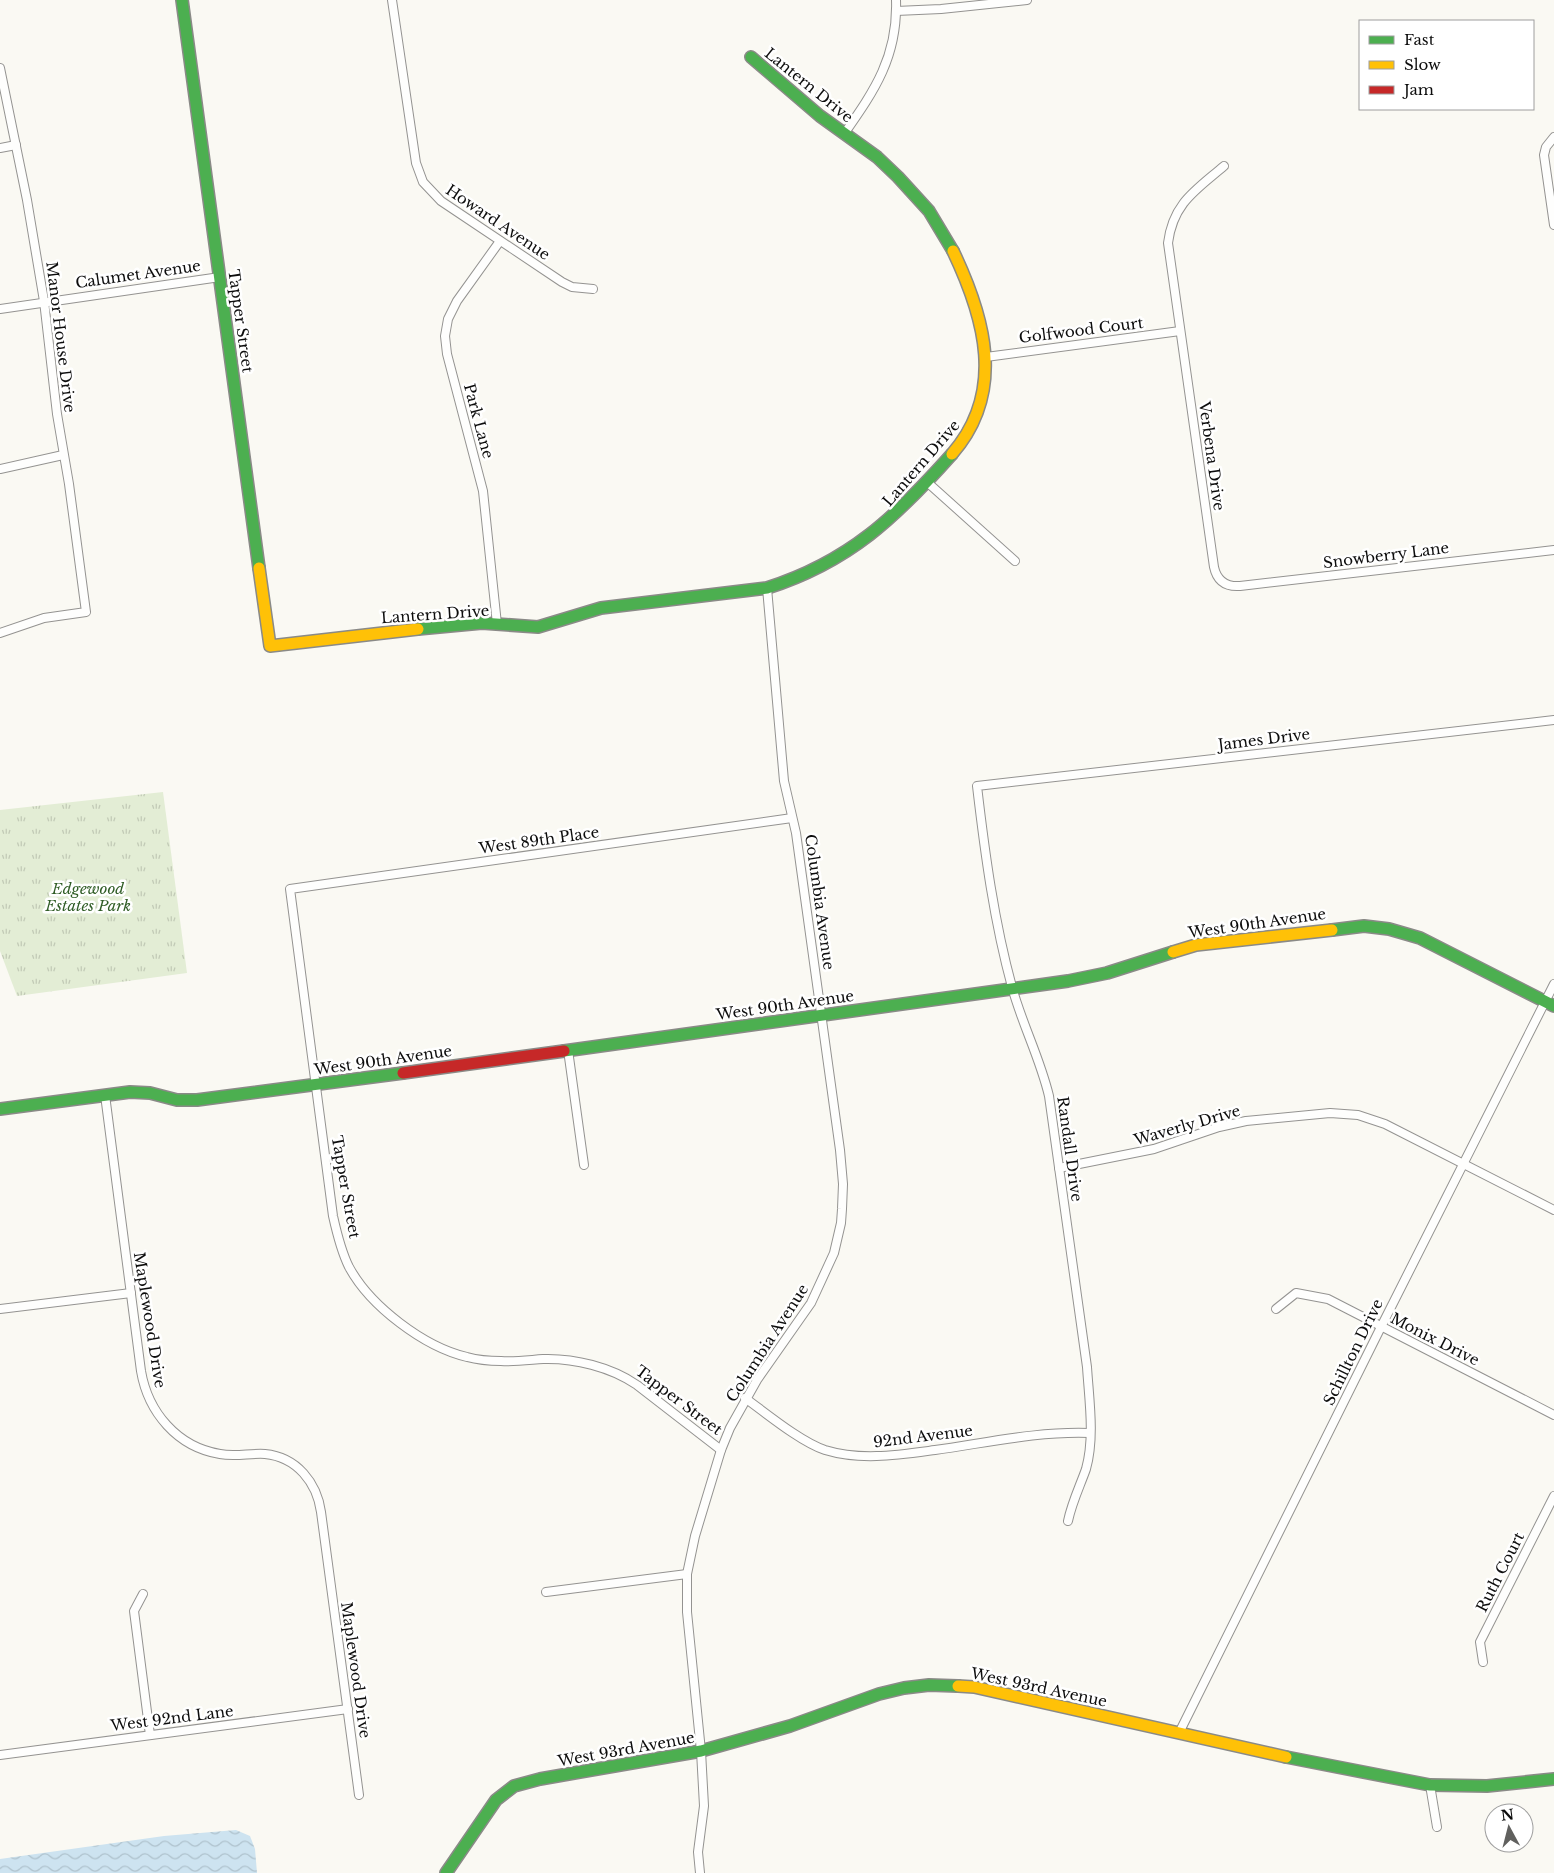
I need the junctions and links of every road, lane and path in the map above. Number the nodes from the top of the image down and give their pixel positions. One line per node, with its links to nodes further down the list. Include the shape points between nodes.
1 (182, 0): 15 (street, Tapper Street)
2 (392, 0): 14 (street, Howard Avenue, via 420,176 440,201)
3 (896, 0): 5 (street)
4 (1027, 0): 5 (street)
5 (896, 11): 8 (street, via 890,50 881,76)
6 (751, 57): 8 (street, Lantern Drive)
7 (0, 68): 10 (street, Manor House Drive)
8 (844, 134): 20 (street, Lantern Drive, via 904,182 948,241 971,292)
9 (1552, 139): 13 (street, via 1544,154)
10 (16, 145): 11 (street); 17 (street, Manor House Drive)
11 (0, 148)
12 (1224, 166): 19 (street, Verbena Drive, via 1188,197 1171,225 1169,251)
13 (1554, 225)
14 (500, 241): 16 (street, Howard Avenue, via 562,282 572,287); 28 (street, Park Lane, via 452,310 445,336 448,359 483,491)
15 (220, 277): 17 (street, Calumet Avenue); 30 (street, Tapper Street)
16 (593, 289)
17 (44, 301): 18 (street, Calumet Avenue); 21 (street, Manor House Drive)
18 (0, 309)
19 (1180, 331): 20 (street, Golfwood Court); 26 (street, Verbena Drive, via 1214,567)
20 (986, 356): 23 (street, Lantern Drive, via 986,386 974,424)
21 (63, 455): 22 (street); 29 (street, Manor House Drive, via 86,612 44,618)
22 (0, 469)
23 (928, 482): 25 (street); 27 (street, Lantern Drive, via 891,519 856,545 808,573)
24 (1554, 550): 26 (street, Snowberry Lane, via 1240,586)
25 (1015, 560)
26 (1222, 583)
27 (766, 588): 28 (street, Lantern Drive, via 601,608 538,627); 33 (street, Columbia Avenue, via 784,781)
28 (497, 624): 30 (street, Lantern Drive, via 426,628)
29 (0, 633)
30 (270, 646)
31 (1554, 720): 32 (street, James Drive)
32 (977, 786): 36 (street, Randall Drive, via 996,920)
33 (792, 818): 34 (street, West 89th Place); 38 (street, Columbia Avenue)
34 (290, 889): 40 (street, Tapper Street)
35 (1554, 984): 37 (street, Schillton Drive)
36 (1012, 989): 37 (street, West 90th Avenue, via 1101,975 1196,945 1364,926 1420,938); 38 (street, West 90th Avenue); 45 (street, Randall Drive, via 1047,1087)
37 (1550, 1004): 43 (street, Schillton Drive)
38 (822, 1015): 39 (street, West 90th Avenue); 51 (street, Columbia Avenue, via 842,1166 839,1231 834,1253 812,1303)
39 (568, 1050): 40 (street, West 90th Avenue); 44 (street)
40 (315, 1085): 41 (street, West 90th Avenue, via 197,1100 177,1100 140,1092); 54 (street, Tapper Street, via 339,1242 349,1266 380,1307 429,1341 466,1357 504,1362 572,1361 623,1376)
41 (105, 1095): 42 (street, West 90th Avenue); 47 (street, Maplewood Drive)
42 (0, 1109)
43 (1463, 1163): 45 (street, Waverly Drive, via 1376,1121 1322,1112 1231,1124 1154,1149); 46 (street, Waverly Drive); 50 (street, Schillton Drive)
44 (584, 1165)
45 (1059, 1168): 53 (street, Randall Drive, via 1086,1367)
46 (1554, 1210)
47 (131, 1293): 49 (street); 61 (street, Maplewood Drive, via 145,1389 166,1425 186,1442 211,1452 265,1454 282,1458 298,1468 314,1487 320,1503)
48 (1276, 1309): 50 (street, Monix Drive, via 1296,1293 1328,1299)
49 (0, 1310)
50 (1381, 1327): 52 (street, Monix Drive); 62 (street, Schillton Drive)
51 (745, 1398): 53 (street, 92nd Avenue, via 824,1449 868,1457 1061,1432); 54 (street, Columbia Avenue)
52 (1554, 1415)
53 (1090, 1433): 56 (street, Randall Drive, via 1086,1468)
54 (721, 1450): 57 (street, Columbia Avenue)
55 (1554, 1496): 60 (street, Ruth Court, via 1480,1642)
56 (1068, 1520)
57 (687, 1574): 58 (street); 64 (street, Columbia Avenue, via 686,1612)
58 (546, 1592)
59 (143, 1594): 63 (street, via 134,1611)
60 (1482, 1662)
61 (348, 1709): 63 (street, West 92nd Lane); 68 (street, Maplewood Drive)
62 (1179, 1733): 64 (street, West 93rd Avenue, via 974,1687 929,1685 879,1694 790,1726); 67 (street, West 93rd Avenue)
63 (150, 1735): 65 (street, West 92nd Lane)
64 (702, 1751): 70 (street, West 93rd Avenue, via 540,1778 514,1786 496,1800); 71 (street, Columbia Avenue, via 704,1806 698,1852)
65 (0, 1755)
66 (1554, 1779): 67 (street, West 93rd Avenue, via 1488,1786)
67 (1430, 1785): 69 (street)
68 (359, 1795)
69 (1437, 1828)
70 (446, 1873)
71 (700, 1873)

